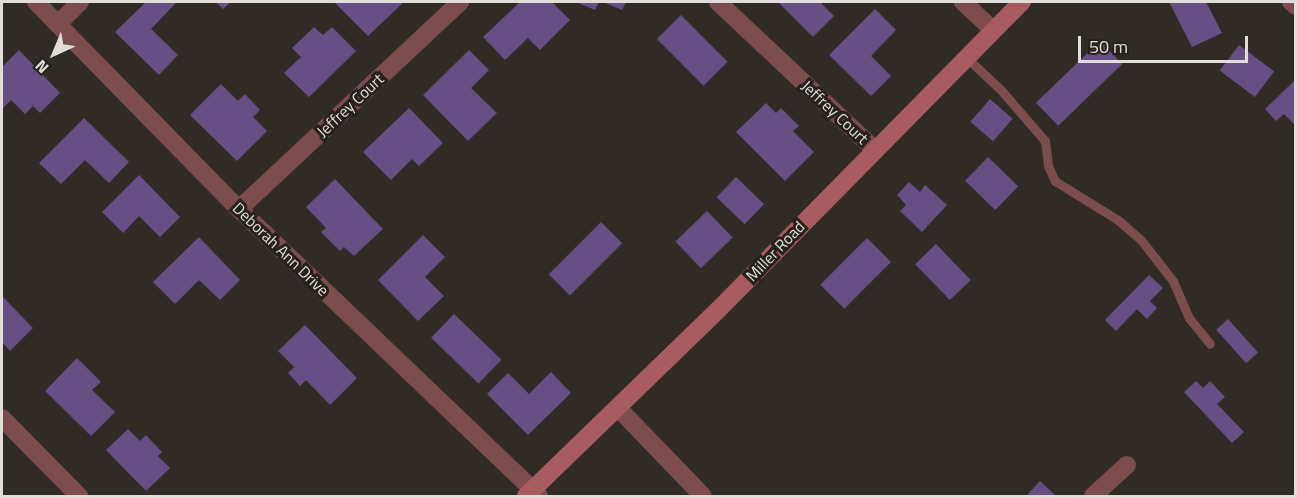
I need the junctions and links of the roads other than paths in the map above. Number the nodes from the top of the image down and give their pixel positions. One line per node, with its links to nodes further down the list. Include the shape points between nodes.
1 (36, 2): 9 (street, Deborah Ann Drive)
2 (80, 2): 9 (street)
3 (460, 2): 13 (street, Jeffrey Court)
4 (718, 2): 12 (street, Jeffrey Court)
5 (963, 2): 10 (street)
6 (1022, 2): 10 (street, Miller Road)
7 (1291, 2): 8 (street)
8 (1296, 6)
9 (58, 23): 13 (street, Deborah Ann Drive)
10 (993, 30): 11 (street, Miller Road)
11 (967, 58): 12 (street, Miller Road); 14 (lane, via 1045,141 1048,166 1056,181 1118,220 1141,240 1173,281 1189,318)
12 (874, 149): 15 (street, Miller Road)
13 (239, 209): 18 (street, Deborah Ann Drive)
14 (1210, 344)
15 (618, 408): 18 (street, Miller Road); 20 (street)
16 (2, 418): 19 (street)
17 (1127, 465): 21 (street)
18 (532, 494)
19 (79, 496)
20 (703, 496)
21 (1093, 496)

